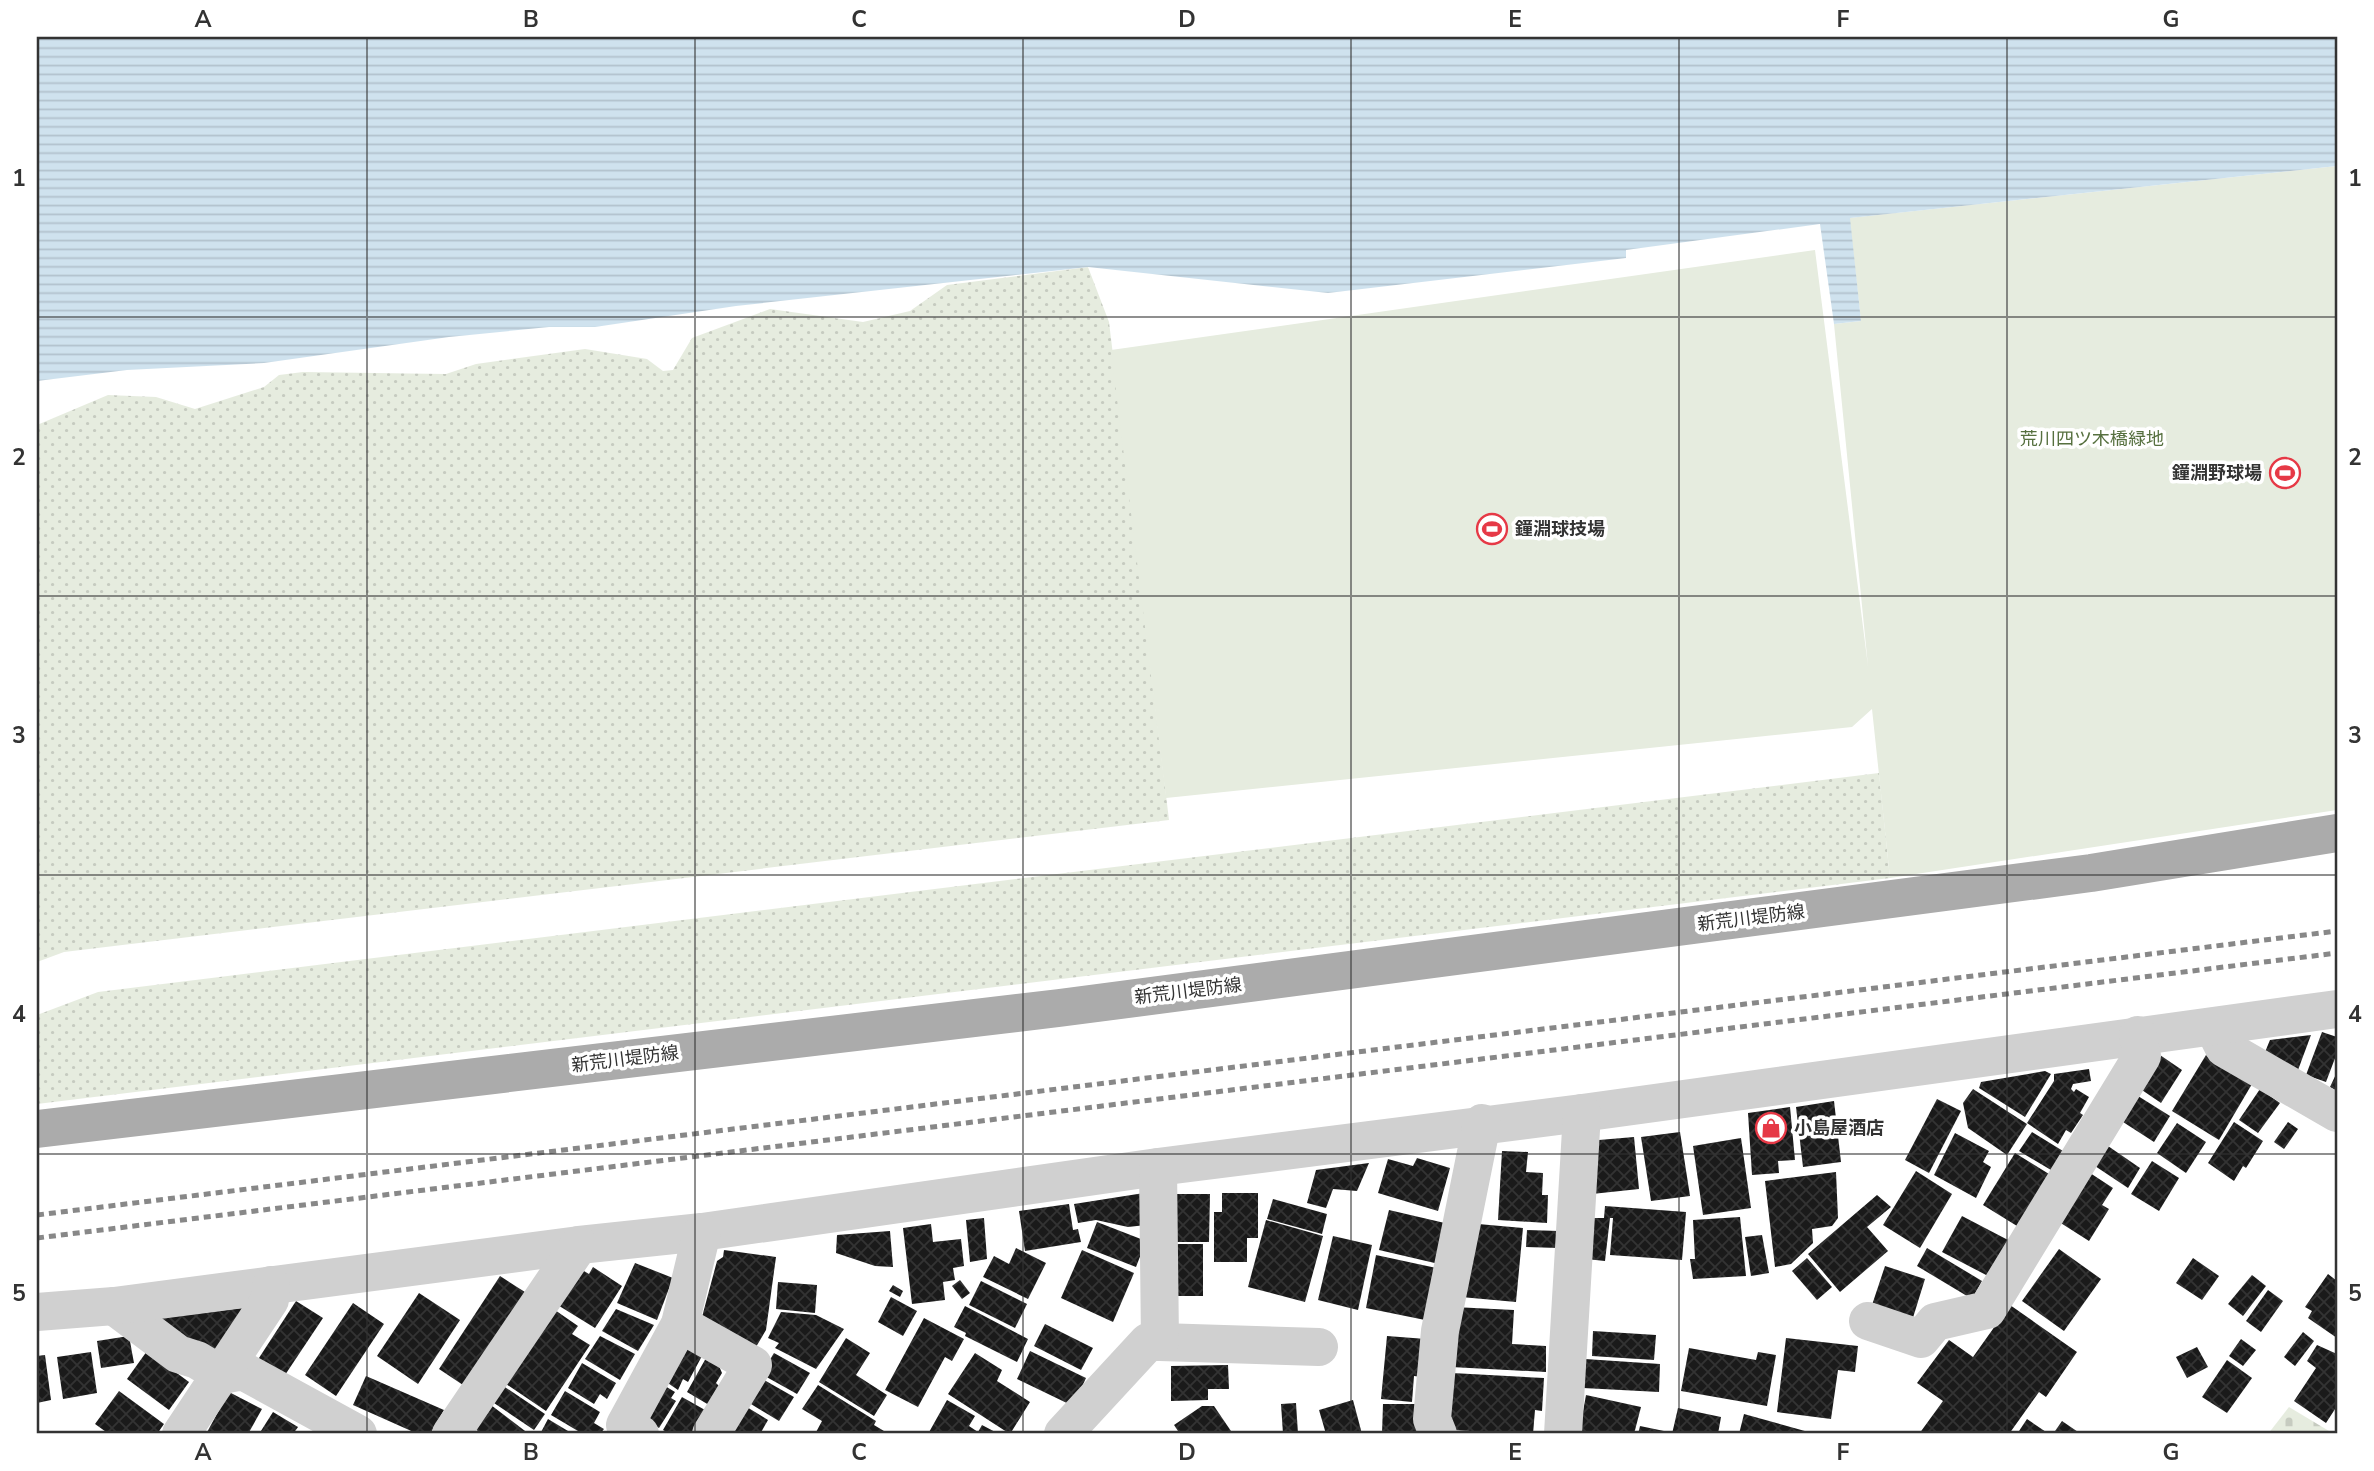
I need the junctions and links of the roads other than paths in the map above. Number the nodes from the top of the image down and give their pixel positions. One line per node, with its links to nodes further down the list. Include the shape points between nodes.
1 (2337, 833): 8 (main road, 新荒川堤防線, via 2091,873 1086,1004)
2 (2337, 1009): 3 (street)
3 (2214, 1028): 4 (street); 6 (street, via 2224,1048)
4 (2138, 1035): 5 (street); 15 (street, via 2142,1056 1987,1310 1935,1322 1921,1339)
5 (1582, 1113): 7 (street); 27 (street)
6 (2337, 1113)
7 (1482, 1123): 9 (street); 26 (street, via 1440,1331 1433,1419)
8 (37, 1129)
9 (1158, 1167): 10 (street); 17 (street)
10 (702, 1232): 11 (street); 16 (street)
11 (579, 1245): 12 (street); 22 (street)
12 (271, 1285): 13 (street); 19 (street, via 270,1300)
13 (114, 1306): 14 (street); 19 (street, via 178,1354)
14 (37, 1312)
15 (1868, 1321)
16 (680, 1324): 23 (street, via 625,1425); 24 (street, via 754,1365)
17 (1160, 1342): 18 (street); 25 (street, via 1148,1342)
18 (1319, 1347)
19 (222, 1375): 20 (street); 21 (street, via 243,1371)
20 (181, 1434)
21 (358, 1434)
22 (451, 1434)
23 (640, 1434)
24 (711, 1434)
25 (1063, 1434)
26 (1438, 1434)
27 (1563, 1434)

